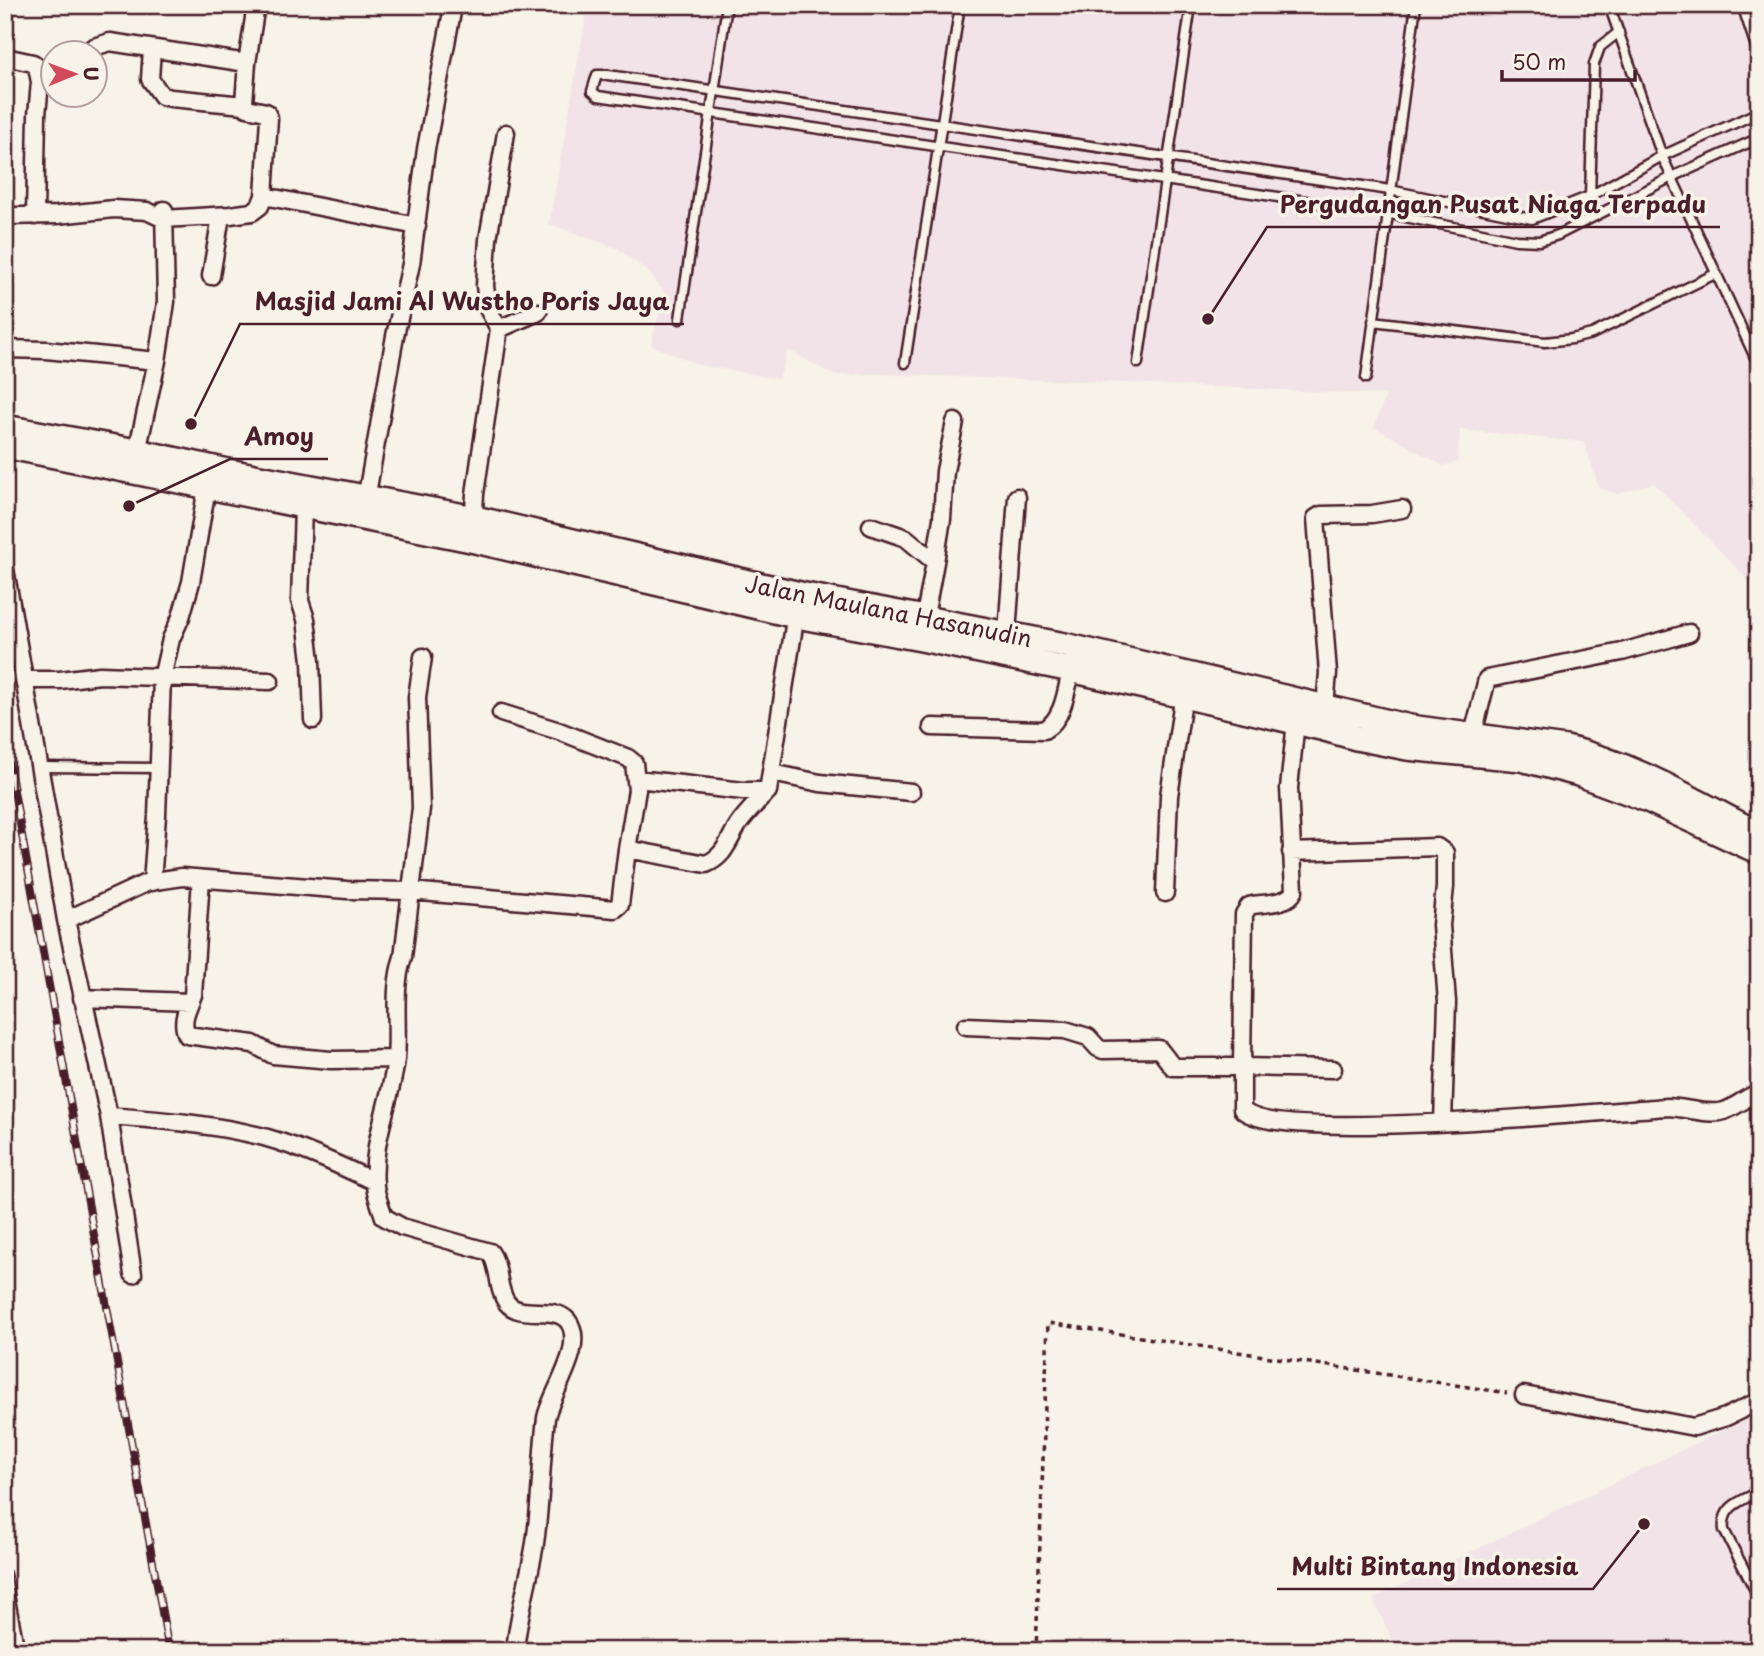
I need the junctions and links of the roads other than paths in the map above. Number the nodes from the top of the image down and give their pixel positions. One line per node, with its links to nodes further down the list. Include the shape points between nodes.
1 (256, 5): 15 (street)
2 (727, 5): 17 (lane)
3 (960, 5): 21 (lane)
4 (1191, 5): 26 (lane)
5 (1416, 5): 29 (lane)
6 (1609, 5): 9 (lane)
7 (1742, 5): 12 (lane)
8 (452, 12): 37 (street, via 426,149)
9 (1619, 32): 25 (lane); 30 (lane, via 1600,47 1594,64)
10 (108, 43): 11 (street)
11 (152, 49): 15 (street); 18 (street, via 150,79 162,96)
12 (1759, 56)
13 (5, 57): 14 (street)
14 (33, 63): 16 (street); 35 (street, via 40,82)
15 (247, 63): 18 (street)
16 (38, 64)
17 (714, 91): 19 (lane); 19 (lane, via 601,74 595,77 592,91 598,96); 21 (lane)
18 (244, 104): 31 (street, via 266,112 269,118)
19 (711, 112): 24 (lane); 41 (lane)
20 (1759, 112): 25 (lane)
21 (942, 125): 24 (lane); 26 (lane)
22 (506, 133): 43 (street, via 485,286 488,309)
23 (1759, 138): 27 (lane)
24 (939, 146): 28 (lane); 46 (lane)
25 (1662, 156): 27 (lane); 30 (lane)
26 (1168, 158): 28 (lane); 29 (lane)
27 (1672, 177): 33 (lane, via 1539,241); 38 (lane)
28 (1165, 180): 33 (lane); 47 (lane)
29 (1390, 191): 30 (lane, via 1532,219); 33 (lane)
30 (1590, 195)
31 (264, 196): 36 (street, via 252,212); 37 (street)
32 (164, 213): 35 (street, via 127,209); 36 (street); 45 (street, via 166,302)
33 (1387, 213): 42 (lane)
34 (5, 216): 35 (street)
35 (35, 216)
36 (221, 216): 39 (street)
37 (417, 226): 56 (street)
38 (1715, 274): 42 (lane, via 1592,334 1572,339 1545,342); 48 (lane)
39 (211, 276)
40 (538, 312): 43 (street)
41 (680, 318)
42 (1373, 321): 49 (lane)
43 (499, 329): 60 (street)
44 (5, 349): 45 (street)
45 (158, 361): 53 (street)
46 (905, 363)
47 (1138, 363)
48 (1759, 366)
49 (1366, 378)
50 (955, 422): 62 (street)
51 (5, 427): 53 (street, Jalan Maulana Hasanudin)
52 (5, 446): 53 (street, Jalan Maulana Hasanudin)
53 (135, 462): 54 (street, Jalan Maulana Hasanudin); 56 (street, Jalan Maulana Hasanudin, via 223,470)
54 (207, 487): 57 (street, Jalan Maulana Hasanudin); 69 (street, via 191,582)
55 (1017, 497): 65 (street)
56 (365, 501): 57 (street, Jalan Maulana Hasanudin); 60 (street, Jalan Maulana Hasanudin)
57 (303, 507): 76 (street, via 300,601 311,661)
58 (1402, 509): 74 (street, via 1316,518 1328,673)
59 (871, 526): 62 (street, via 906,538)
60 (473, 529): 63 (street, Jalan Maulana Hasanudin)
61 (5, 569): 70 (street)
62 (934, 569): 64 (street)
63 (798, 605): 64 (street, Jalan Maulana Hasanudin); 84 (street)
64 (924, 621): 65 (street, Jalan Maulana Hasanudin); 68 (street, Jalan Maulana Hasanudin)
65 (1008, 628): 68 (street, Jalan Maulana Hasanudin)
66 (1689, 634): 79 (street, via 1611,655 1487,679)
67 (423, 657): 95 (street, via 417,697 421,808)
68 (1074, 659): 72 (street, Jalan Maulana Hasanudin); 78 (street, via 1060,712 1044,730)
69 (162, 678): 70 (street, via 100,675); 71 (street); 83 (street)
70 (24, 680): 82 (street)
71 (270, 681)
72 (1185, 685): 73 (street, Jalan Maulana Hasanudin); 77 (street, Jalan Maulana Hasanudin); 96 (street, via 1169,796)
73 (1299, 699): 74 (street, Jalan Maulana Hasanudin); 77 (street)
74 (1325, 706): 80 (street, Jalan Maulana Hasanudin)
75 (501, 713): 85 (street, via 628,758 634,763)
76 (313, 720)
77 (1296, 723): 80 (street, Jalan Maulana Hasanudin); 91 (street, via 1289,788)
78 (932, 727)
79 (1473, 734): 80 (street, Jalan Maulana Hasanudin); 81 (street, Jalan Maulana Hasanudin)
80 (1408, 738): 81 (street, Jalan Maulana Hasanudin)
81 (1494, 746): 86 (street, Jalan Maulana Hasanudin, via 1566,770)
82 (39, 767): 83 (lane); 97 (street)
83 (159, 768): 94 (street)
84 (772, 773): 87 (street); 88 (street)
85 (637, 779): 87 (street); 90 (street)
86 (1652, 790): 89 (street, Jalan Maulana Hasanudin); 92 (street, Jalan Maulana Hasanudin)
87 (768, 791): 90 (street, via 738,824 717,859 706,864)
88 (911, 792)
89 (1759, 834)
90 (627, 849): 95 (street, via 620,905 615,909)
91 (1292, 852): 102 (street, via 1293,895 1288,900 1249,906 1244,914); 106 (street, via 1437,847 1445,853)
92 (1759, 852)
93 (201, 879): 94 (street); 95 (street); 99 (street)
94 (152, 882): 97 (street)
95 (410, 891): 101 (street, via 397,974)
96 (1165, 893)
97 (66, 920): 98 (street)
98 (82, 998): 99 (street); 105 (street)
99 (190, 1002): 101 (street, via 184,1029 187,1035 253,1044 273,1055)
100 (966, 1026): 102 (street, via 1065,1030 1088,1037 1103,1050 1159,1049 1173,1067)
101 (396, 1059): 107 (street, via 377,1142)
102 (1242, 1067): 103 (street); 106 (street, via 1241,1106 1250,1116 1318,1125)
103 (1333, 1069)
104 (1759, 1093): 106 (street, via 1722,1112 1667,1107)
105 (109, 1116): 107 (street, via 194,1123 263,1137 300,1148); 108 (street)
106 (1443, 1122)
107 (375, 1182): 115 (street, via 384,1217 402,1227 490,1252 511,1307 569,1322 572,1348 548,1409 535,1541)
108 (133, 1274)
109 (1524, 1395): 110 (street, via 1694,1427)
110 (1759, 1401)
111 (1759, 1492): 113 (lane, via 1728,1509 1723,1523)
112 (5, 1574): 114 (lane)
113 (1759, 1598)
114 (20, 1651)
115 (515, 1651)

